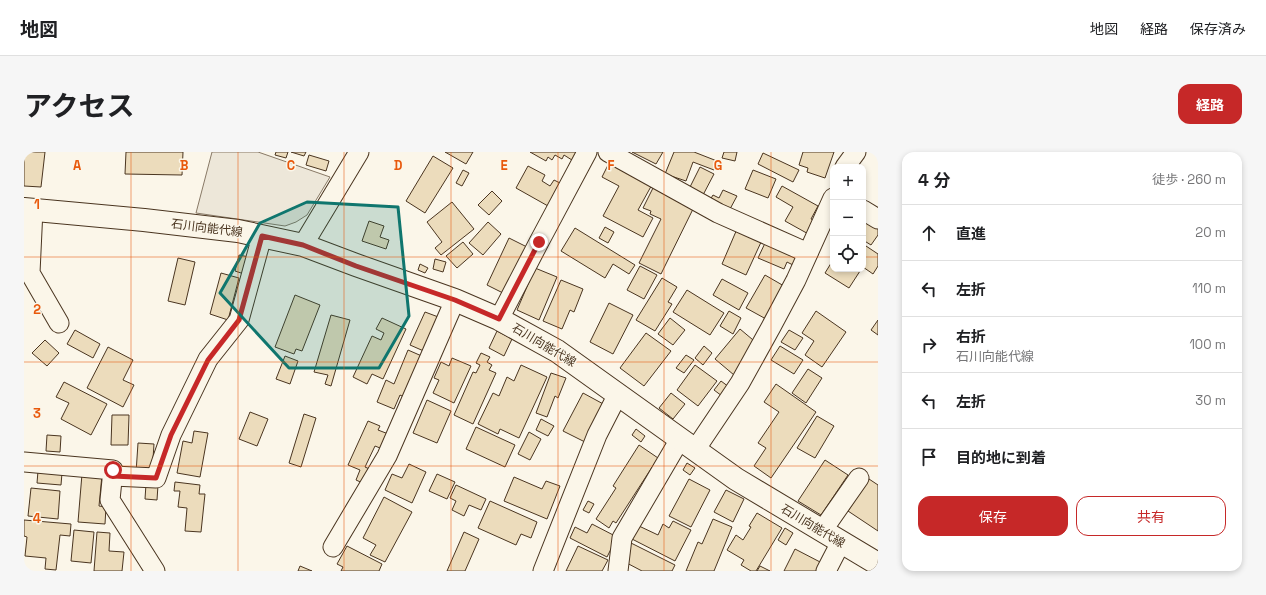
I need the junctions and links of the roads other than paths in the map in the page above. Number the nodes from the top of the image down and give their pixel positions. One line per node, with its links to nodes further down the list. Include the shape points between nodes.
1 (359, 152): 13 (street)
2 (587, 152): 16 (street)
3 (608, 152): 14 (street, via 718,213)
4 (842, 152): 6 (street)
5 (856, 152): 7 (street)
6 (844, 164)
7 (846, 164)
8 (832, 200): 14 (street)
9 (29, 209): 12 (main road, 石川向能代線, via 144,220); 17 (street, via 30,273)
10 (866, 212): 11 (street)
11 (878, 219)
12 (262, 236): 13 (main road, 石川向能代線); 21 (street, via 239,320 208,360 171,435 156,478)
13 (303, 245): 15 (main road, 石川向能代線)
14 (808, 253): 19 (street, via 740,383)
15 (455, 300): 16 (main road, 石川向能代線); 25 (street, via 387,456)
16 (499, 319): 18 (main road, 石川向能代線, via 558,351)
17 (59, 323)
18 (618, 394): 19 (main road, 石川向能代線); 28 (street, via 597,435)
19 (688, 445): 23 (main road, 石川向能代線, via 736,479); 29 (street, via 622,538)
20 (24, 462): 21 (street, via 113,470)
21 (113, 476): 27 (street, via 110,500)
22 (859, 478): 23 (street)
23 (822, 531): 24 (main road, 石川向能代線)
24 (841, 542): 26 (main road, 石川向能代線); 30 (street)
25 (333, 547)
26 (878, 564)
27 (155, 571)
28 (543, 571)
29 (618, 571)
30 (826, 571)

